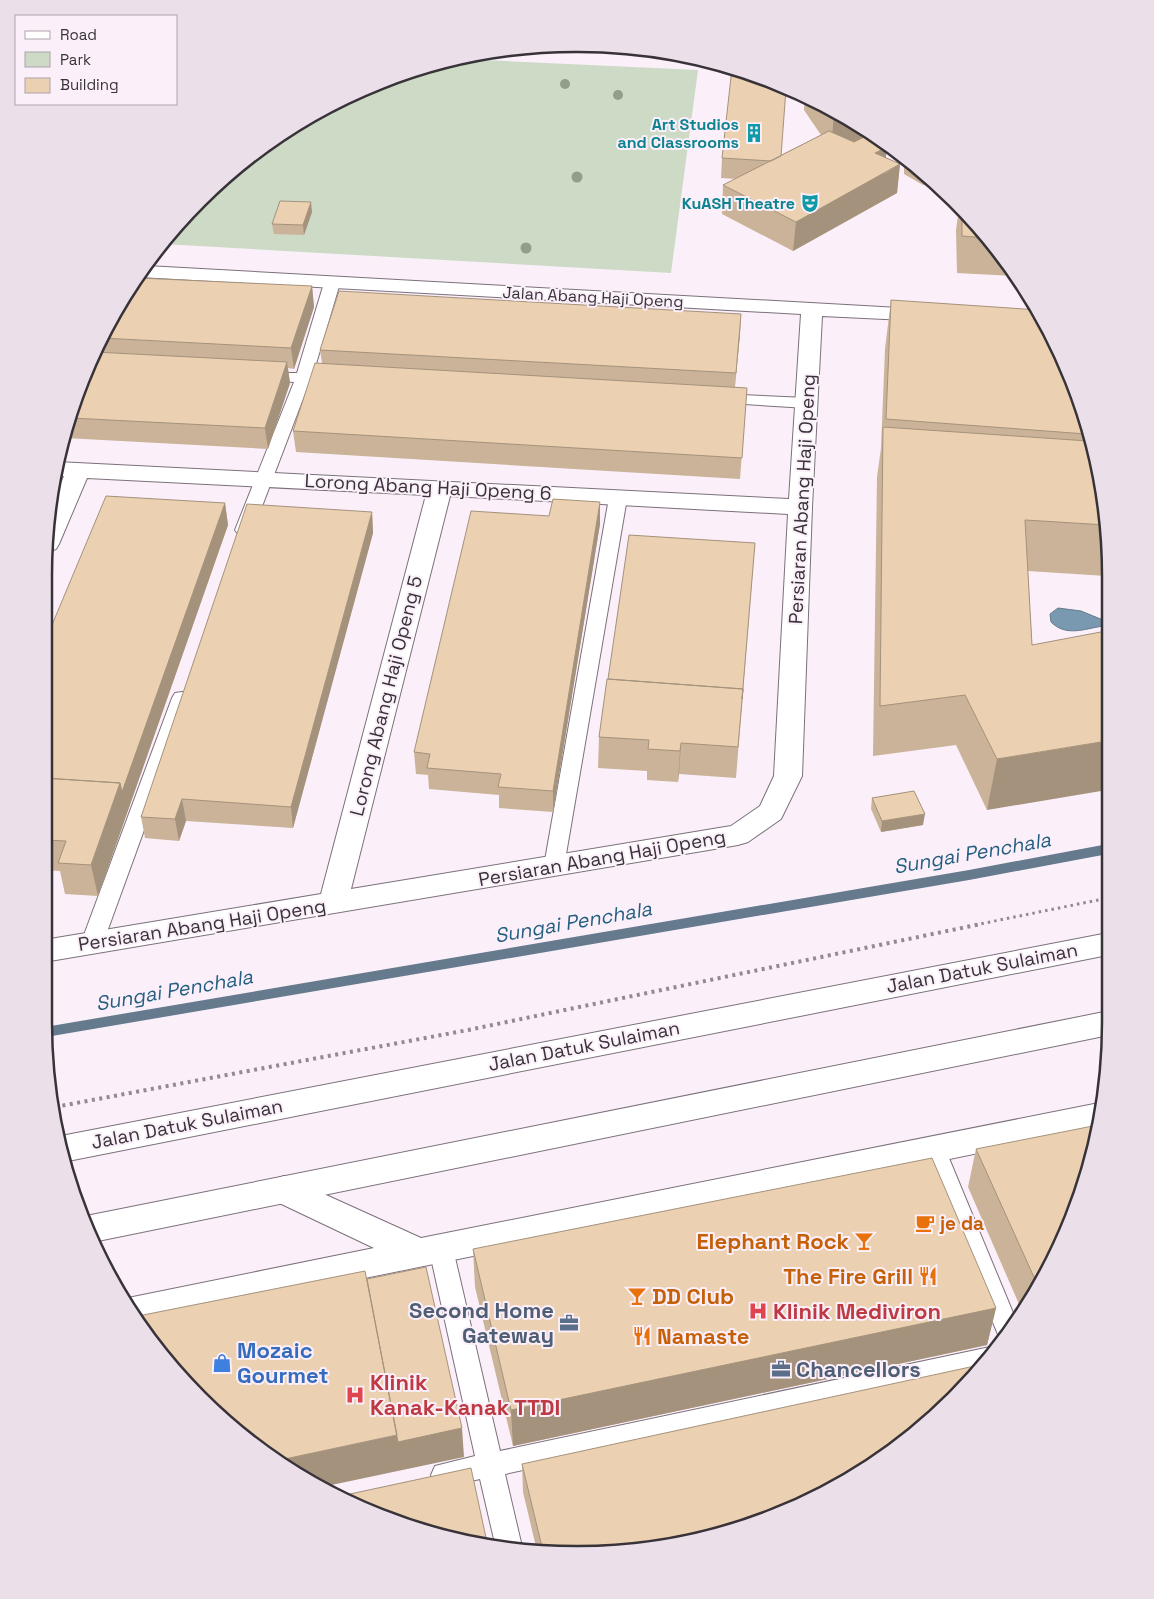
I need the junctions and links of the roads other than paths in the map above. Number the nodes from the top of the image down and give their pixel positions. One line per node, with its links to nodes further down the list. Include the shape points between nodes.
1 (151, 273): 2 (street, Jalan Abang Haji Openg)
2 (332, 283): 3 (street, Jalan Abang Haji Openg); 6 (lane)
3 (812, 309): 4 (street, Jalan Abang Haji Openg); 9 (street, Persiaran Abang Haji Openg)
4 (945, 316)
5 (245, 375): 6 (lane)
6 (303, 378): 7 (lane); 12 (lane)
7 (353, 381)
8 (708, 398): 9 (lane)
9 (807, 403): 15 (street, Persiaran Abang Haji Openg)
10 (64, 469): 11 (street, Lorong Abang Haji Openg 6)
11 (80, 470): 12 (street, Lorong Abang Haji Openg 6); 16 (street)
12 (263, 478): 13 (street, Lorong Abang Haji Openg 6); 17 (lane)
13 (440, 488): 14 (street, Lorong Abang Haji Openg 6); 20 (street, Lorong Abang Haji Openg 5)
14 (618, 498): 15 (street, Lorong Abang Haji Openg 6); 19 (lane)
15 (800, 507): 19 (street, Persiaran Abang Haji Openg, via 788,776 770,812 738,835)
16 (56, 525)
17 (239, 543)
18 (188, 683): 21 (lane)
19 (554, 866): 20 (street, Persiaran Abang Haji Openg)
20 (333, 903): 21 (street, Persiaran Abang Haji Openg)
21 (92, 943): 23 (street, Persiaran Abang Haji Openg)
22 (1102, 945): 26 (street, Jalan Datuk Sulaiman)
23 (52, 950)
24 (1102, 1024): 28 (street)
25 (1092, 1117): 27 (street)
26 (68, 1147)
27 (934, 1151): 30 (street); 32 (lane)
28 (284, 1190): 29 (street); 30 (street)
29 (94, 1227)
30 (430, 1251): 31 (street); 34 (lane)
31 (139, 1309)
32 (1005, 1324)
33 (977, 1361): 34 (lane)
34 (491, 1465): 35 (lane); 36 (lane)
35 (424, 1480)
36 (508, 1542)

